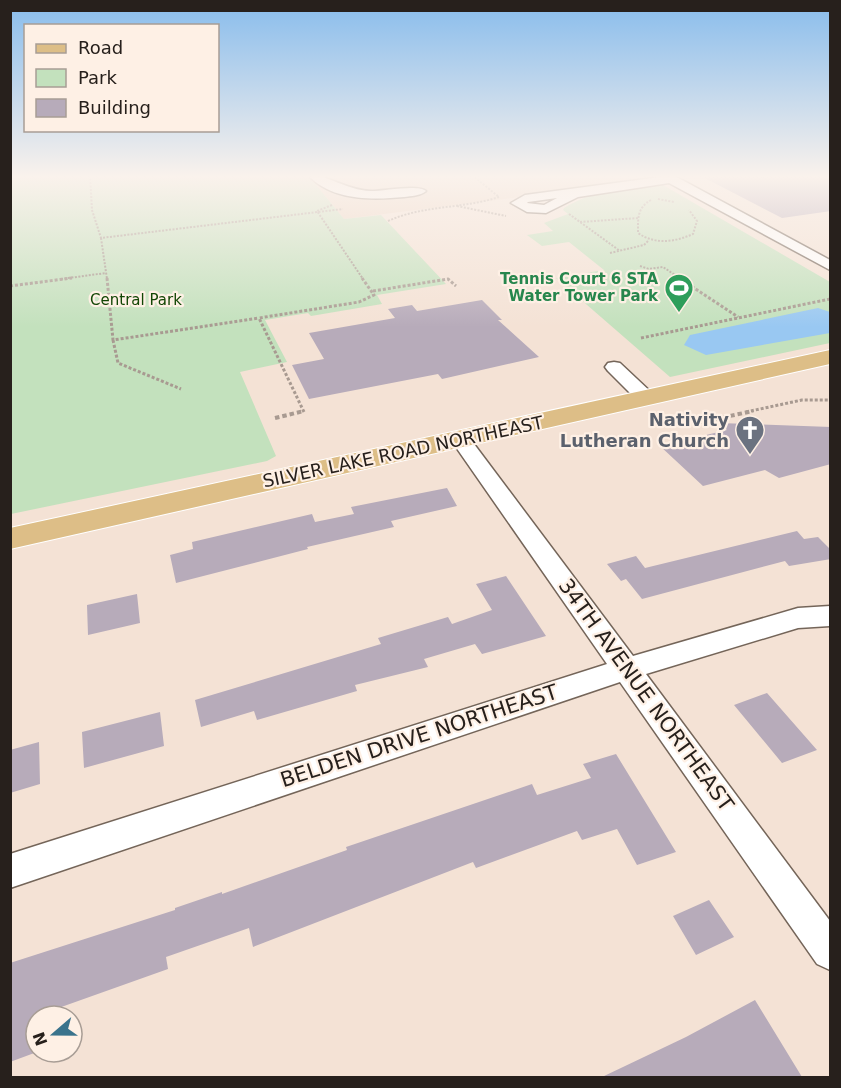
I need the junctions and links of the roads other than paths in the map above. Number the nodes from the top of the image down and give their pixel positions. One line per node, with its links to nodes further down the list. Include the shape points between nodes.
1 (757, 226): 2 (street)
2 (831, 266)
3 (831, 357): 5 (main road, SILVER LAKE ROAD NORTHEAST)
4 (614, 367): 5 (street)
5 (648, 407): 6 (main road, SILVER LAKE ROAD NORTHEAST)
6 (461, 440): 7 (main road, SILVER LAKE ROAD NORTHEAST); 9 (street, 34TH AVENUE NORTHEAST)
7 (10, 538)
8 (831, 616): 9 (street, BELDEN DRIVE NORTHEAST, via 798,618)
9 (625, 669): 10 (street, BELDEN DRIVE NORTHEAST); 11 (street, 34TH AVENUE NORTHEAST)
10 (10, 871)
11 (831, 951)

